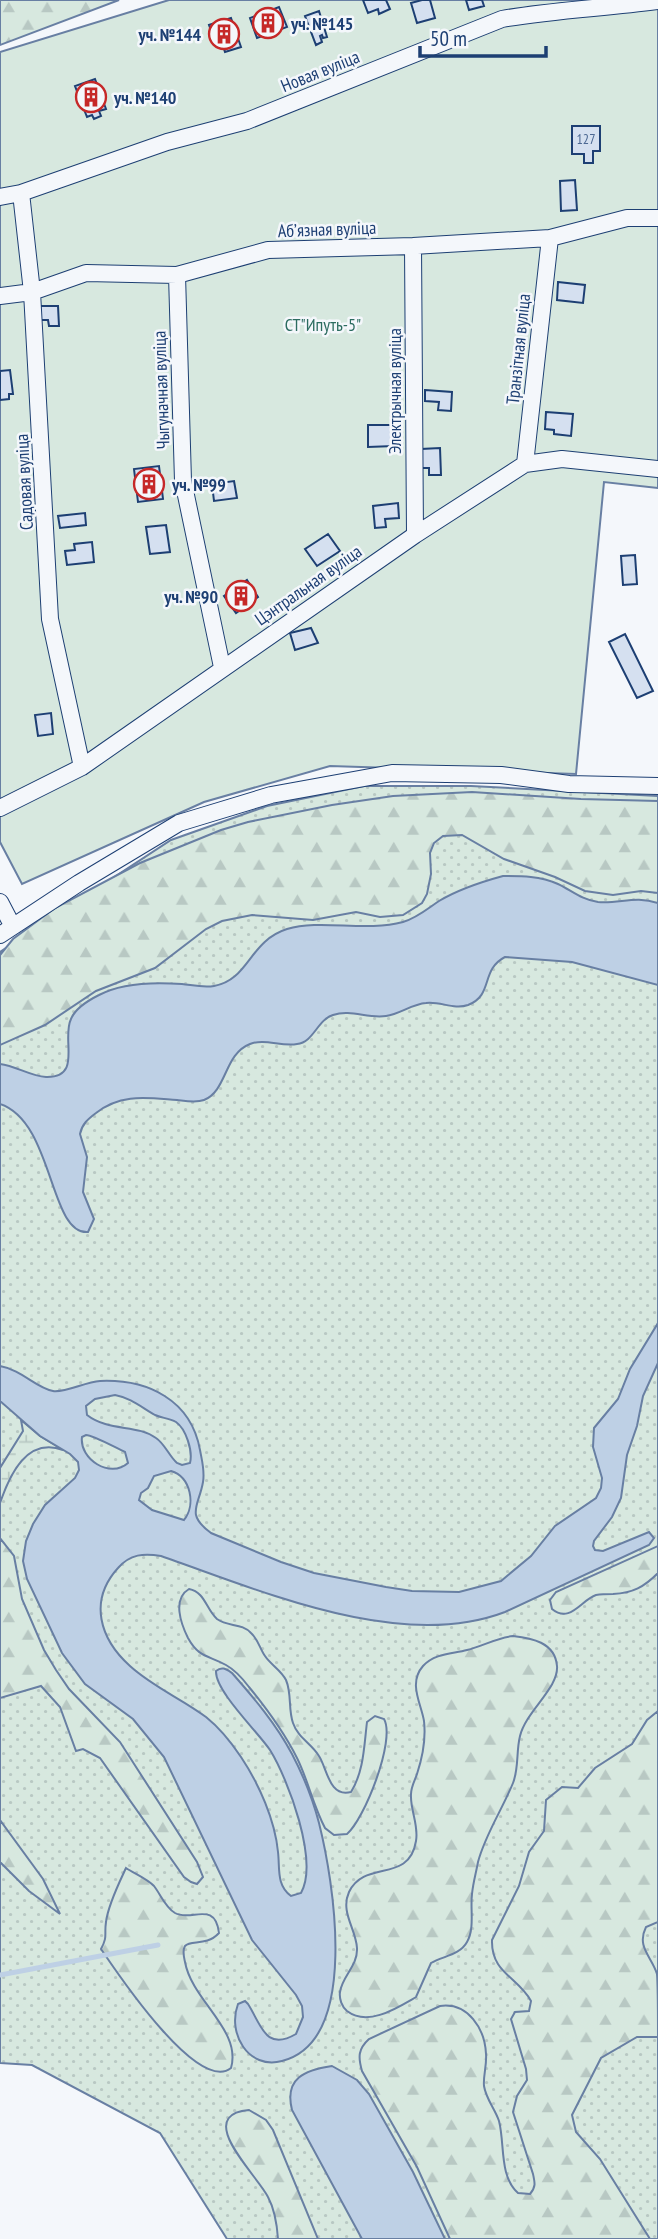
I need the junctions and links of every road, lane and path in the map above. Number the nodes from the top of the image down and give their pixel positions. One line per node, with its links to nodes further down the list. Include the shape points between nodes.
1 (658, 1): 2 (street, Новая вуліца, via 502,19 247,121 167,142)
2 (21, 193): 3 (street, Новая вуліца); 8 (street, Садовая вуліца)
3 (0, 197)
4 (658, 218): 5 (street, Абʼязная вуліца, via 627,218)
5 (550, 238): 6 (street, Абʼязная вуліца); 10 (street, Транзітная вуліца)
6 (413, 246): 7 (street, Абʼязная вуліца, via 268,250); 12 (street, Электрычная вуліца)
7 (177, 275): 8 (street, Абʼязная вуліца, via 86,273); 13 (street, Чыгуначная вуліца, via 183,481)
8 (32, 292): 9 (street, Абʼязная вуліца); 14 (street, Садовая вуліца, via 50,619)
9 (0, 296)
10 (525, 464): 11 (street, Цэнтральная вуліца, via 562,459); 12 (street, Цэнтральная вуліца)
11 (658, 469)
12 (415, 535): 13 (street, Цэнтральная вуліца)
13 (222, 667): 14 (street, Цэнтральная вуліца)
14 (82, 767): 16 (street, Цэнтральная вуліца)
15 (658, 786): 18 (street, via 393,773 271,795 179,823)
16 (0, 808)
17 (0, 902): 18 (street)
18 (6, 930)

